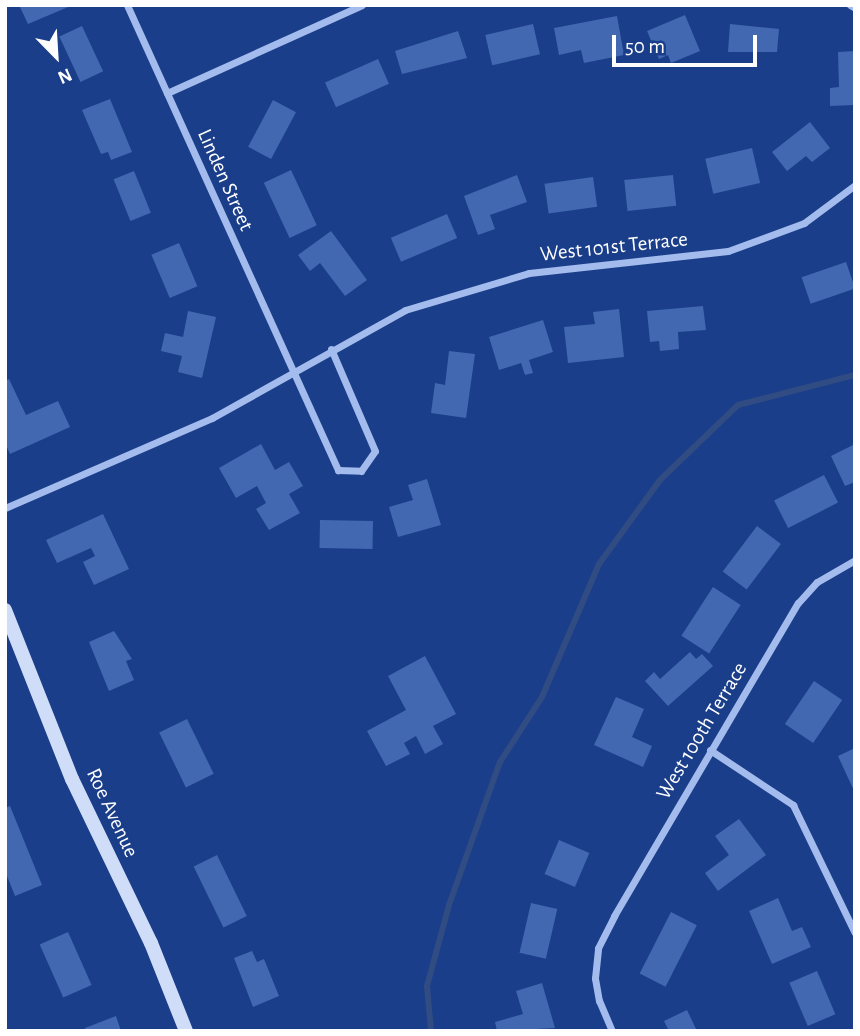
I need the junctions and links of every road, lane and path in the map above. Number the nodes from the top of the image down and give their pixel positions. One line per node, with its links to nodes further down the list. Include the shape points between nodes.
1 (127, 5): 5 (street, Linden Street)
2 (362, 5): 5 (street)
3 (850, 5): 4 (street)
4 (855, 8)
5 (167, 93): 8 (street, Linden Street)
6 (855, 185): 7 (street, West 101st Terrace, via 804,223 764,241 693,256 580,264 466,288 405,310)
7 (331, 349): 8 (street, West 101st Terrace); 8 (street, via 375,451 361,471 338,470)
8 (291, 370): 9 (street, West 101st Terrace, via 212,418)
9 (5, 508)
10 (855, 560): 12 (street, West 100th Terrace, via 817,582 798,603)
11 (5, 610): 14 (main road, Roe Avenue, via 72,779 151,943)
12 (710, 750): 13 (street, via 793,805); 15 (street, West 100th Terrace, via 602,940 595,978)
13 (855, 933)
14 (186, 1031)
15 (612, 1031)

